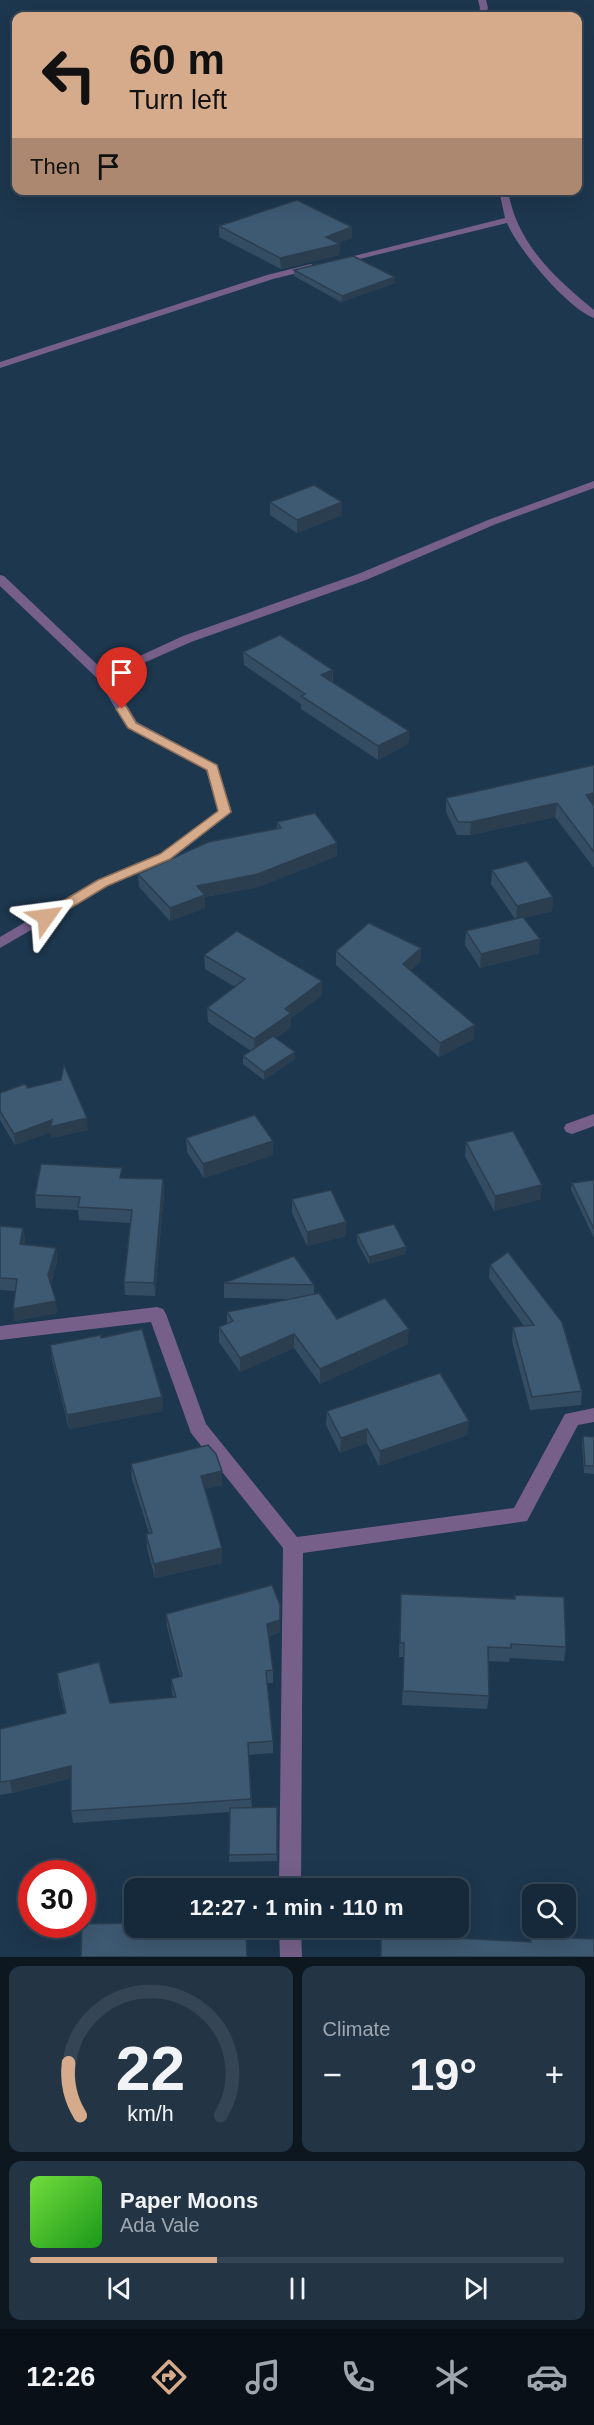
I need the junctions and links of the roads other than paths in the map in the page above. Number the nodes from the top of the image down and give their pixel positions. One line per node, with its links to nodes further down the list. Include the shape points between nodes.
1 (503, 195): 2 (street)
2 (510, 219): 3 (street, via 551,280); 4 (street, via 270,277)
3 (594, 315)
4 (0, 365)
5 (594, 484): 7 (street, via 362,577 187,639)
6 (0, 579): 7 (street)
7 (103, 676): 8 (street, via 132,725 212,768 225,812 165,857 102,883)
8 (0, 943)
9 (594, 1120): 10 (street)
10 (572, 1128)
11 (0, 1333): 13 (street, via 157,1314 198,1428)
12 (594, 1415): 13 (street, via 572,1419 520,1515)
13 (293, 1546): 14 (street)
14 (290, 1878)
15 (290, 1938): 16 (street)
16 (291, 1957)

